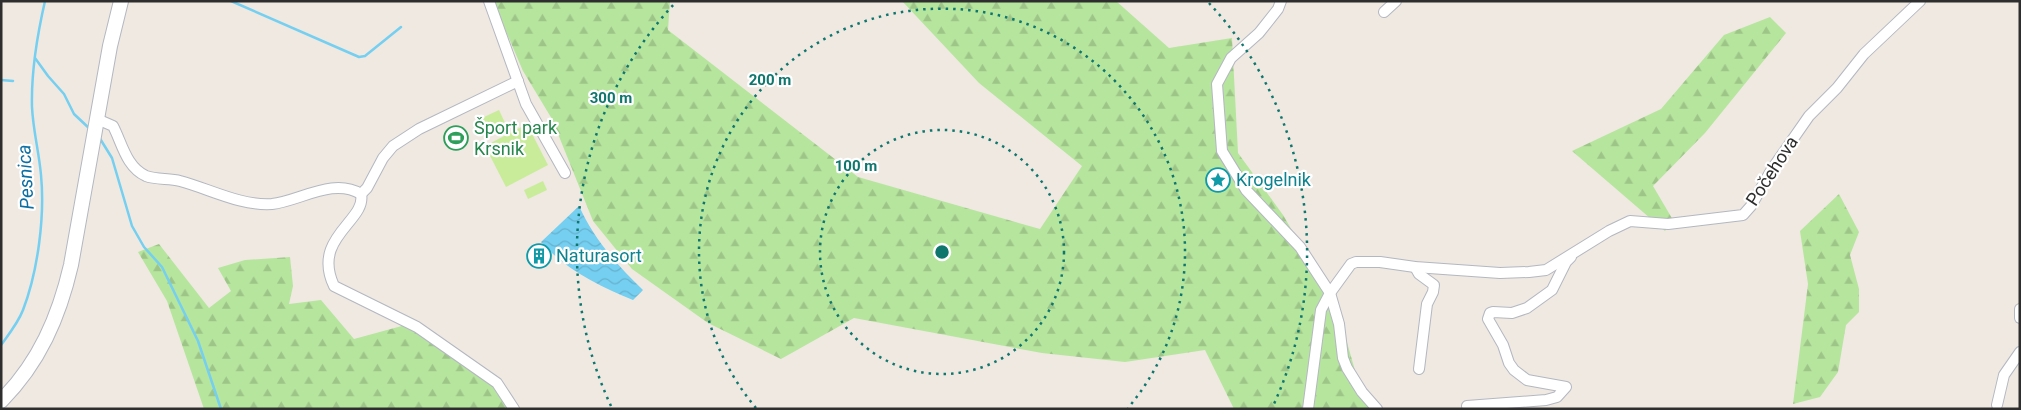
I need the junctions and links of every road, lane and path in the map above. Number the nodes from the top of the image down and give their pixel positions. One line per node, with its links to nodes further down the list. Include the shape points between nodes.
1 (121, 1): 8 (main road)
2 (489, 1): 7 (street)
3 (1281, 1): 13 (street, via 1260,33 1230,58 1217,84 1222,151 1246,190 1300,247)
4 (1396, 1): 6 (street)
5 (1920, 1): 11 (street, Počehova, via 1864,54 1809,116 1743,215 1668,224 1630,221)
6 (1384, 12)
7 (518, 81): 9 (street, via 526,104); 10 (street, via 393,146)
8 (95, 130): 10 (street, via 113,126 128,159 146,176 178,180 235,199 273,204 336,188); 18 (main road, via 71,265 57,315 32,365)
9 (565, 174)
10 (361, 194): 21 (street, via 361,202 336,238 328,256 328,274 334,286 417,327 497,383)
11 (1578, 250): 12 (street, Počehova, via 1546,270 1529,272); 20 (street, Počehova, via 1566,262 1552,290 1528,308 1512,313 1493,312 1488,319 1514,370 1527,380 1566,388 1556,397 1546,400)
12 (1415, 267): 13 (street, Počehova, via 1356,262); 17 (street, via 1434,285 1427,304)
13 (1330, 292): 22 (street, via 1321,310); 23 (street, via 1347,368)
14 (2020, 309): 15 (street)
15 (2020, 318)
16 (2020, 352): 19 (street, via 2002,381)
17 (1419, 369)
18 (1, 401)
19 (1997, 405)
20 (1467, 406)
21 (514, 409)
22 (1308, 409)
23 (1377, 409)

